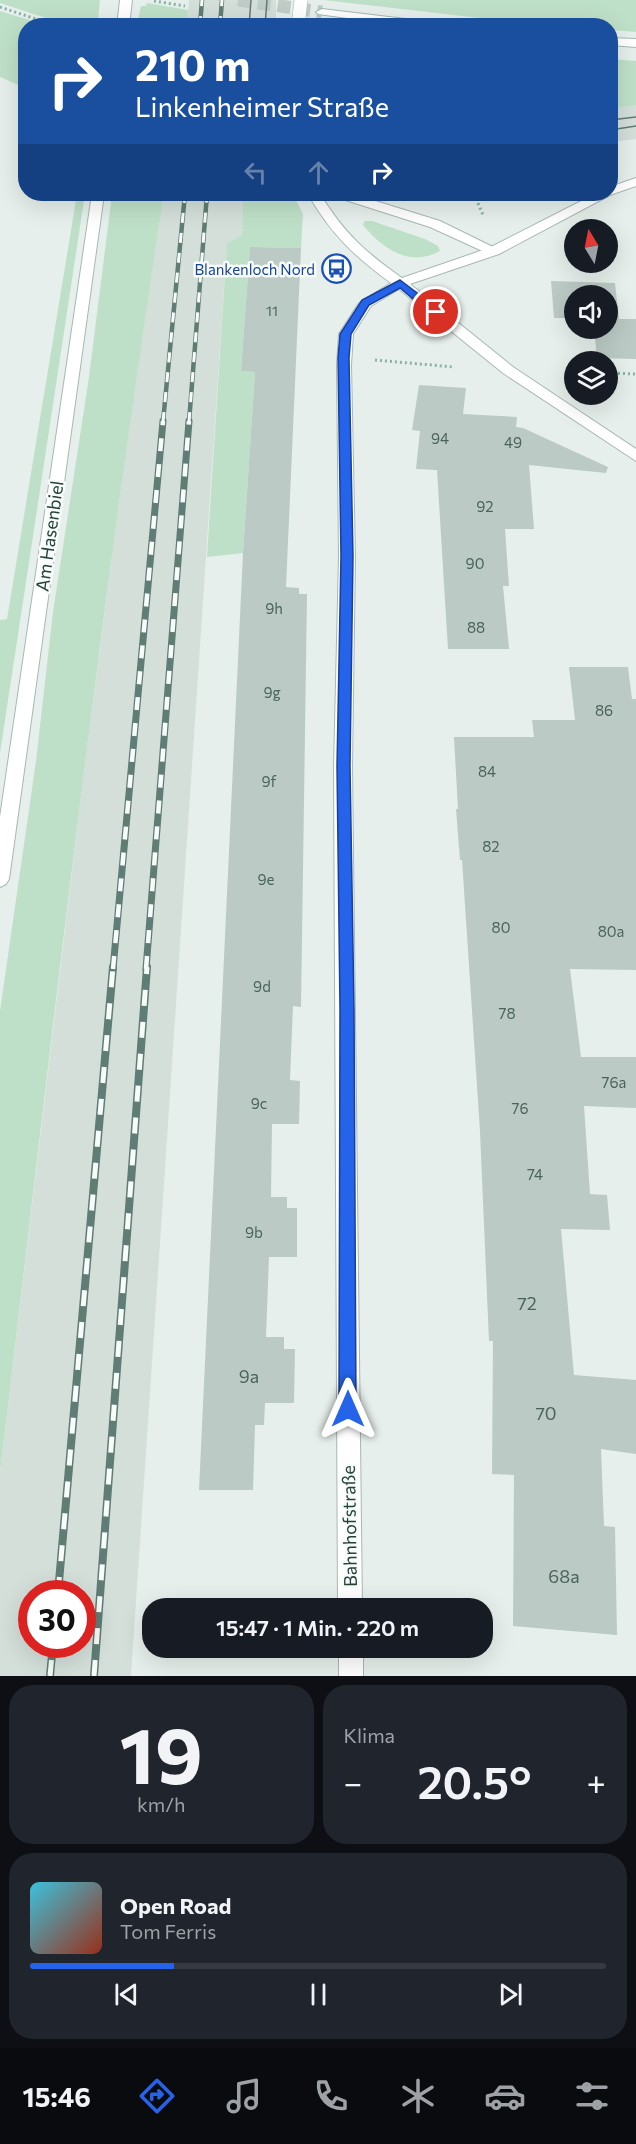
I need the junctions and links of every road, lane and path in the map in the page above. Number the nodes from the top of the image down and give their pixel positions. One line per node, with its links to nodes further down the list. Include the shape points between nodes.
1 (126, 0): 8 (street)
2 (148, 0): 4 (path)
3 (301, 0): 9 (street, bridge)
4 (185, 6)
5 (0, 8): 7 (path)
6 (322, 12): 10 (street)
7 (33, 18)
8 (124, 18)
9 (299, 18)
10 (372, 18)
11 (618, 42): 12 (street)
12 (636, 43)
13 (636, 182): 14 (street)
14 (618, 188)
15 (97, 201): 26 (street, Am Hasenbiel)
16 (318, 201): 20 (street, via 362,256)
17 (363, 201): 19 (street, via 435,224)
18 (590, 201): 19 (street, Bahnhofstraße)
19 (494, 251): 20 (street, Bahnhofstraße)
20 (400, 284): 21 (street, Bahnhofstraße, via 366,303 346,334); 22 (street)
21 (344, 358): 22 (path); 27 (street, Bahnhofstraße)
22 (508, 370): 25 (street)
23 (618, 373): 24 (path)
24 (636, 374)
25 (636, 456)
26 (0, 879)
27 (350, 1598)
28 (351, 1658): 29 (street)
29 (351, 1676)

